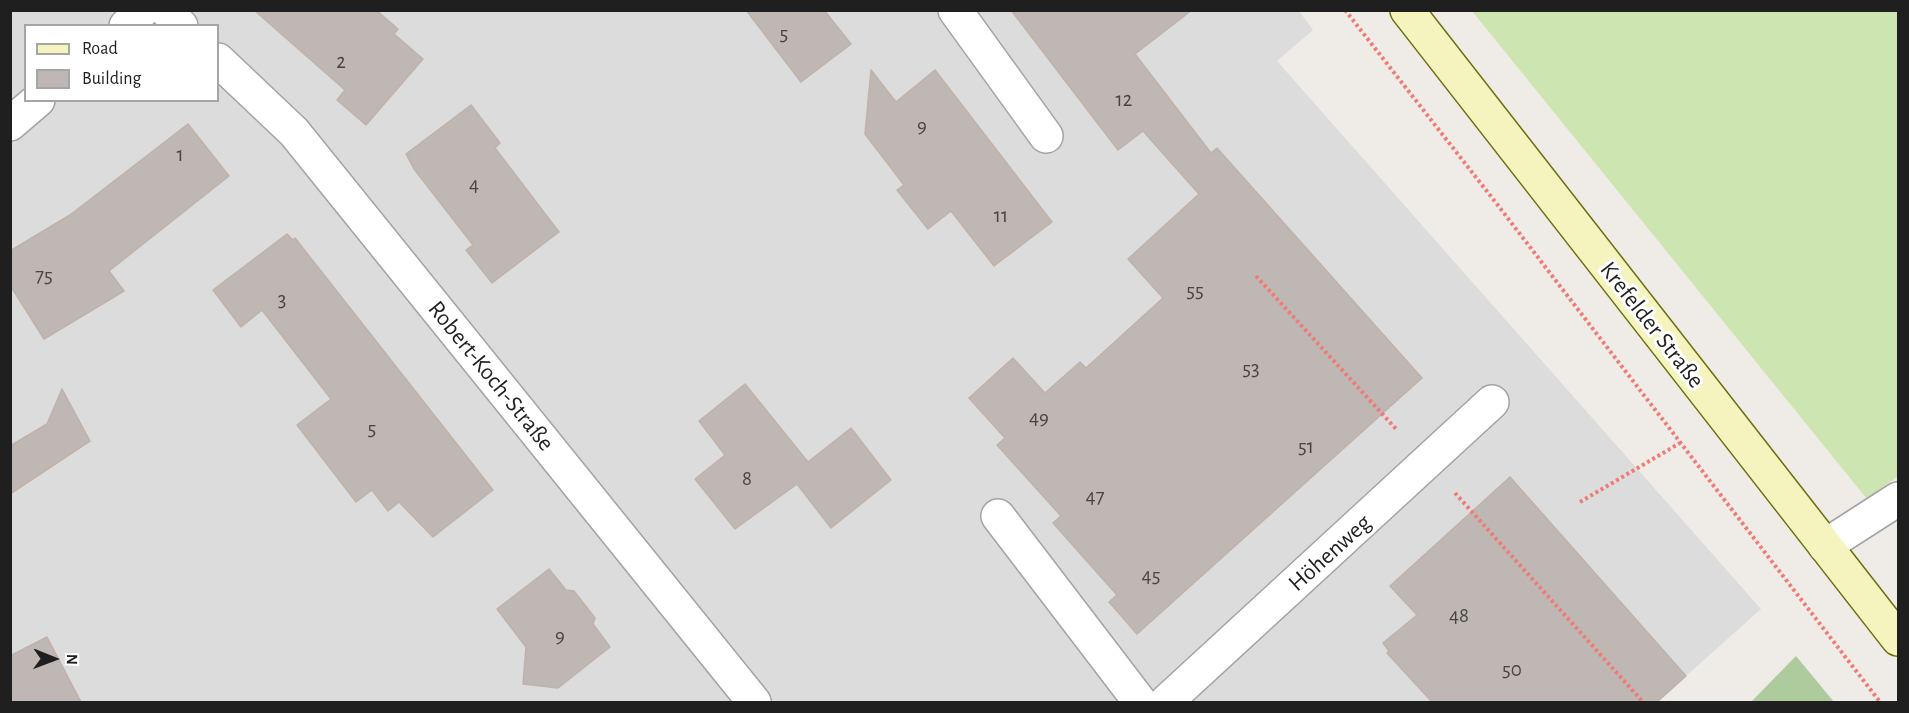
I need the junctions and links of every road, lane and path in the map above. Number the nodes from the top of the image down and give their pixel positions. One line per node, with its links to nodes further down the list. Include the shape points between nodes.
1 (143, 10): 6 (street)
2 (166, 10): 7 (street)
3 (955, 10): 11 (street)
4 (1345, 10): 13 (path)
5 (1407, 10): 17 (main road, Krefelder Straße)
6 (128, 24)
7 (180, 24)
8 (219, 61): 19 (street, Robert-Koch-Straße, via 294,132)
9 (36, 102): 10 (street)
10 (10, 124)
11 (1046, 136)
12 (1492, 402): 21 (street, Höhenweg)
13 (1680, 443): 15 (path); 22 (path)
14 (1899, 499): 17 (street)
15 (1580, 502)
16 (998, 516): 20 (street)
17 (1825, 546): 18 (main road, Krefelder Straße)
18 (1899, 639)
19 (754, 702)
20 (1140, 702)
21 (1166, 702)
22 (1880, 702)

